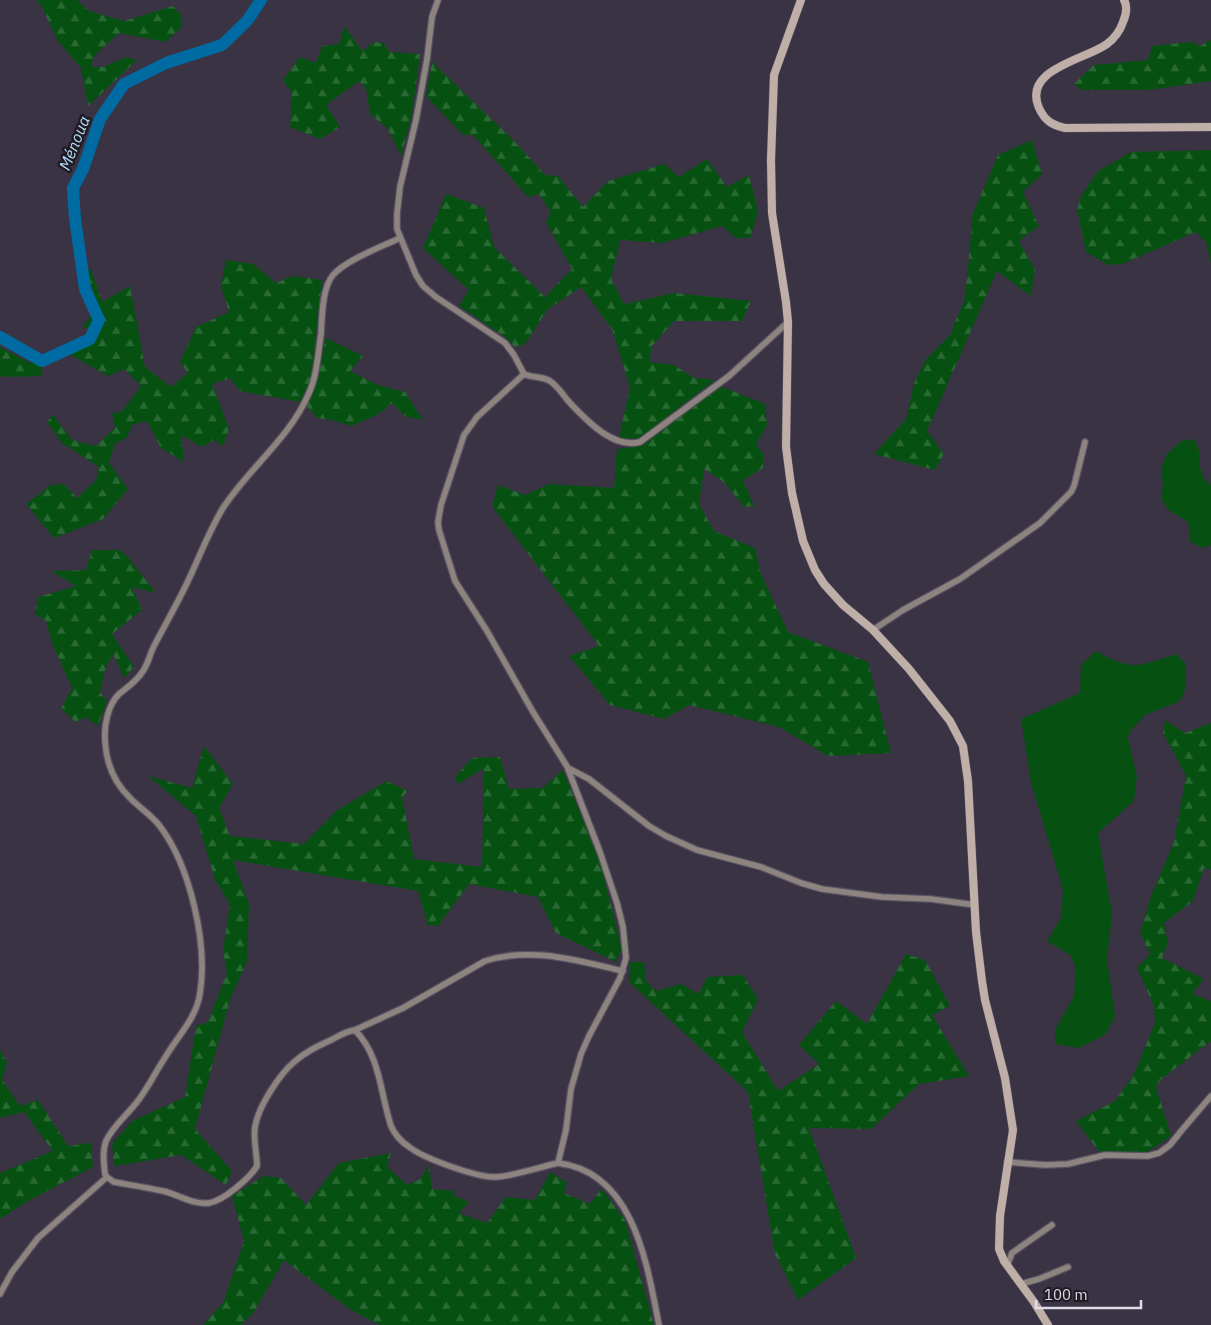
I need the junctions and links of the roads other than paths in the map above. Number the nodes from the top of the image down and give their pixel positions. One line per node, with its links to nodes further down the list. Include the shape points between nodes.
1 (438, 0): 5 (street, via 400,187 397,214)
2 (801, 0): 6 (street, via 772,87 771,206)
3 (1124, 0): 4 (street, via 1125,17 1112,39 1095,51 1060,66 1039,82 1036,94 1045,118 1053,125 1065,128)
4 (1211, 127)
5 (400, 238): 7 (street, via 423,286 505,343); 19 (street, via 344,267 330,278 313,382 301,410 224,508 152,649 146,668 115,698 108,713 104,738 110,770 122,790 161,828 182,870 196,912 202,980 198,1006 190,1020 144,1093 106,1142 103,1153)
6 (788, 322): 7 (street, via 729,376 640,442 632,444 614,440 596,427 547,380); 9 (street, via 786,447 803,542 824,584)
7 (524, 374): 10 (street, via 477,417 464,435 438,522 456,581)
8 (1085, 442): 9 (street, via 1074,486 1040,523 960,579)
9 (873, 630): 11 (street, via 930,695 950,721 963,746)
10 (568, 768): 11 (street, via 658,831 697,850 761,867 822,889); 12 (street, via 617,903 626,946)
11 (975, 905): 16 (street, via 985,1000 1012,1117 1012,1141)
12 (623, 971): 13 (street, via 561,957 534,954 500,956); 15 (street, via 581,1054 571,1089)
13 (356, 1030): 17 (street, via 379,1072 392,1128 409,1147 476,1175 494,1177); 19 (street, via 309,1051 286,1070 272,1088 256,1121 257,1166 222,1198 204,1203 114,1182)
14 (1211, 1096): 16 (street, via 1170,1145 1159,1153 1148,1156 1105,1155 1068,1164)
15 (561, 1152): 17 (street); 18 (street)
16 (1007, 1162): 21 (street, via 998,1241 1000,1254)
17 (558, 1164): 18 (street)
18 (568, 1165): 25 (street, via 592,1175 620,1201 640,1244)
19 (106, 1177): 24 (street, via 38,1238)
20 (1052, 1225): 21 (street, via 1012,1253)
21 (1007, 1266): 23 (street)
22 (1068, 1267): 23 (street)
23 (1021, 1284): 26 (street)
24 (0, 1294)
25 (658, 1325)
26 (1048, 1325)

